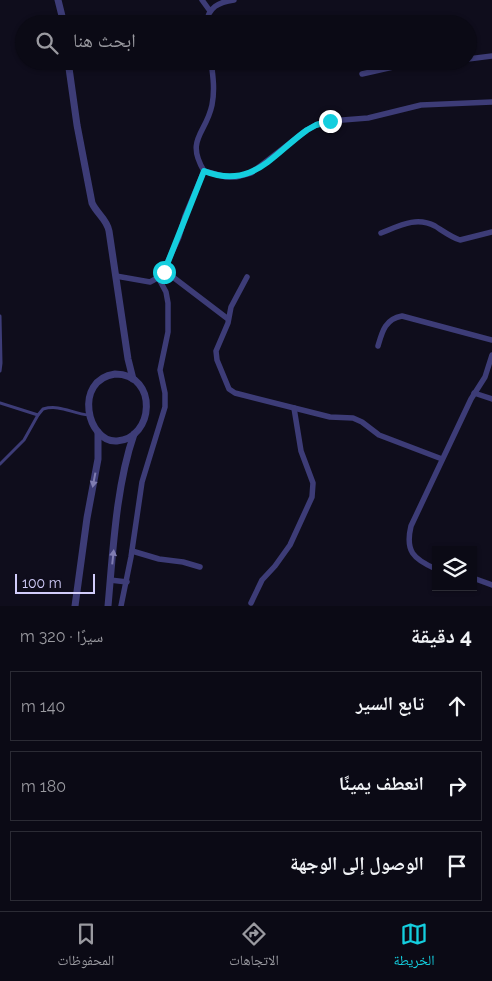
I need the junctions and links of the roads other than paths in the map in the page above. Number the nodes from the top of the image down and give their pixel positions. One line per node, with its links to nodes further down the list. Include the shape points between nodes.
1 (58, 0): 5 (street)
2 (202, 0): 4 (street)
3 (234, 0): 4 (street, via 221,2)
4 (210, 11): 6 (street)
5 (62, 15)
6 (209, 15)
7 (492, 56): 8 (street)
8 (477, 58)
9 (69, 70): 18 (street, via 90,194 95,209 108,227)
10 (212, 70): 14 (street, via 212,105 196,147)
11 (380, 70): 12 (street)
12 (362, 74)
13 (492, 102): 14 (street, via 421,105 368,118 330,121 307,130 251,173 226,177)
14 (204, 171): 17 (street)
15 (492, 232): 16 (street, via 460,240 429,223 416,221)
16 (381, 233)
17 (164, 272): 20 (street); 22 (street)
18 (116, 276): 20 (street, via 147,282); 26 (street)
19 (247, 277): 22 (street)
20 (159, 278): 40 (street, via 168,304 168,332 160,370 165,407 142,482)
21 (0, 316): 27 (lane)
22 (228, 319): 33 (street, via 216,354 227,387 232,392)
23 (492, 340): 24 (street, via 402,316 386,324)
24 (378, 346)
25 (492, 355): 30 (street, via 488,371)
26 (128, 359): 28 (street); 29 (street)
27 (0, 371)
28 (118, 374): 29 (street); 35 (street, via 103,378 93,386 89,400)
29 (133, 379): 37 (street, via 144,392 147,403 145,417)
30 (474, 393): 31 (street); 38 (street)
31 (492, 399)
32 (0, 403): 34 (lane)
33 (294, 408): 38 (street, via 330,417 353,418 379,435); 47 (street, via 301,451 313,483 312,497 290,545 262,580)
34 (38, 415): 35 (lane, via 43,409 55,407); 39 (lane, via 24,440)
35 (90, 415): 36 (street)
36 (98, 432): 37 (street, via 115,441); 48 (street, one-way to 48, via 98,459)
37 (134, 433): 44 (street, one-way to 37, via 125,466)
38 (442, 459): 41 (street, via 408,539 414,557)
39 (0, 464)
40 (132, 551): 42 (street); 45 (street)
41 (432, 567)
42 (200, 568)
43 (477, 579): 46 (street)
44 (110, 580): 45 (street); 49 (street)
45 (127, 582): 50 (street)
46 (492, 585)
47 (250, 603)
48 (75, 606)
49 (108, 606)
50 (120, 606)

